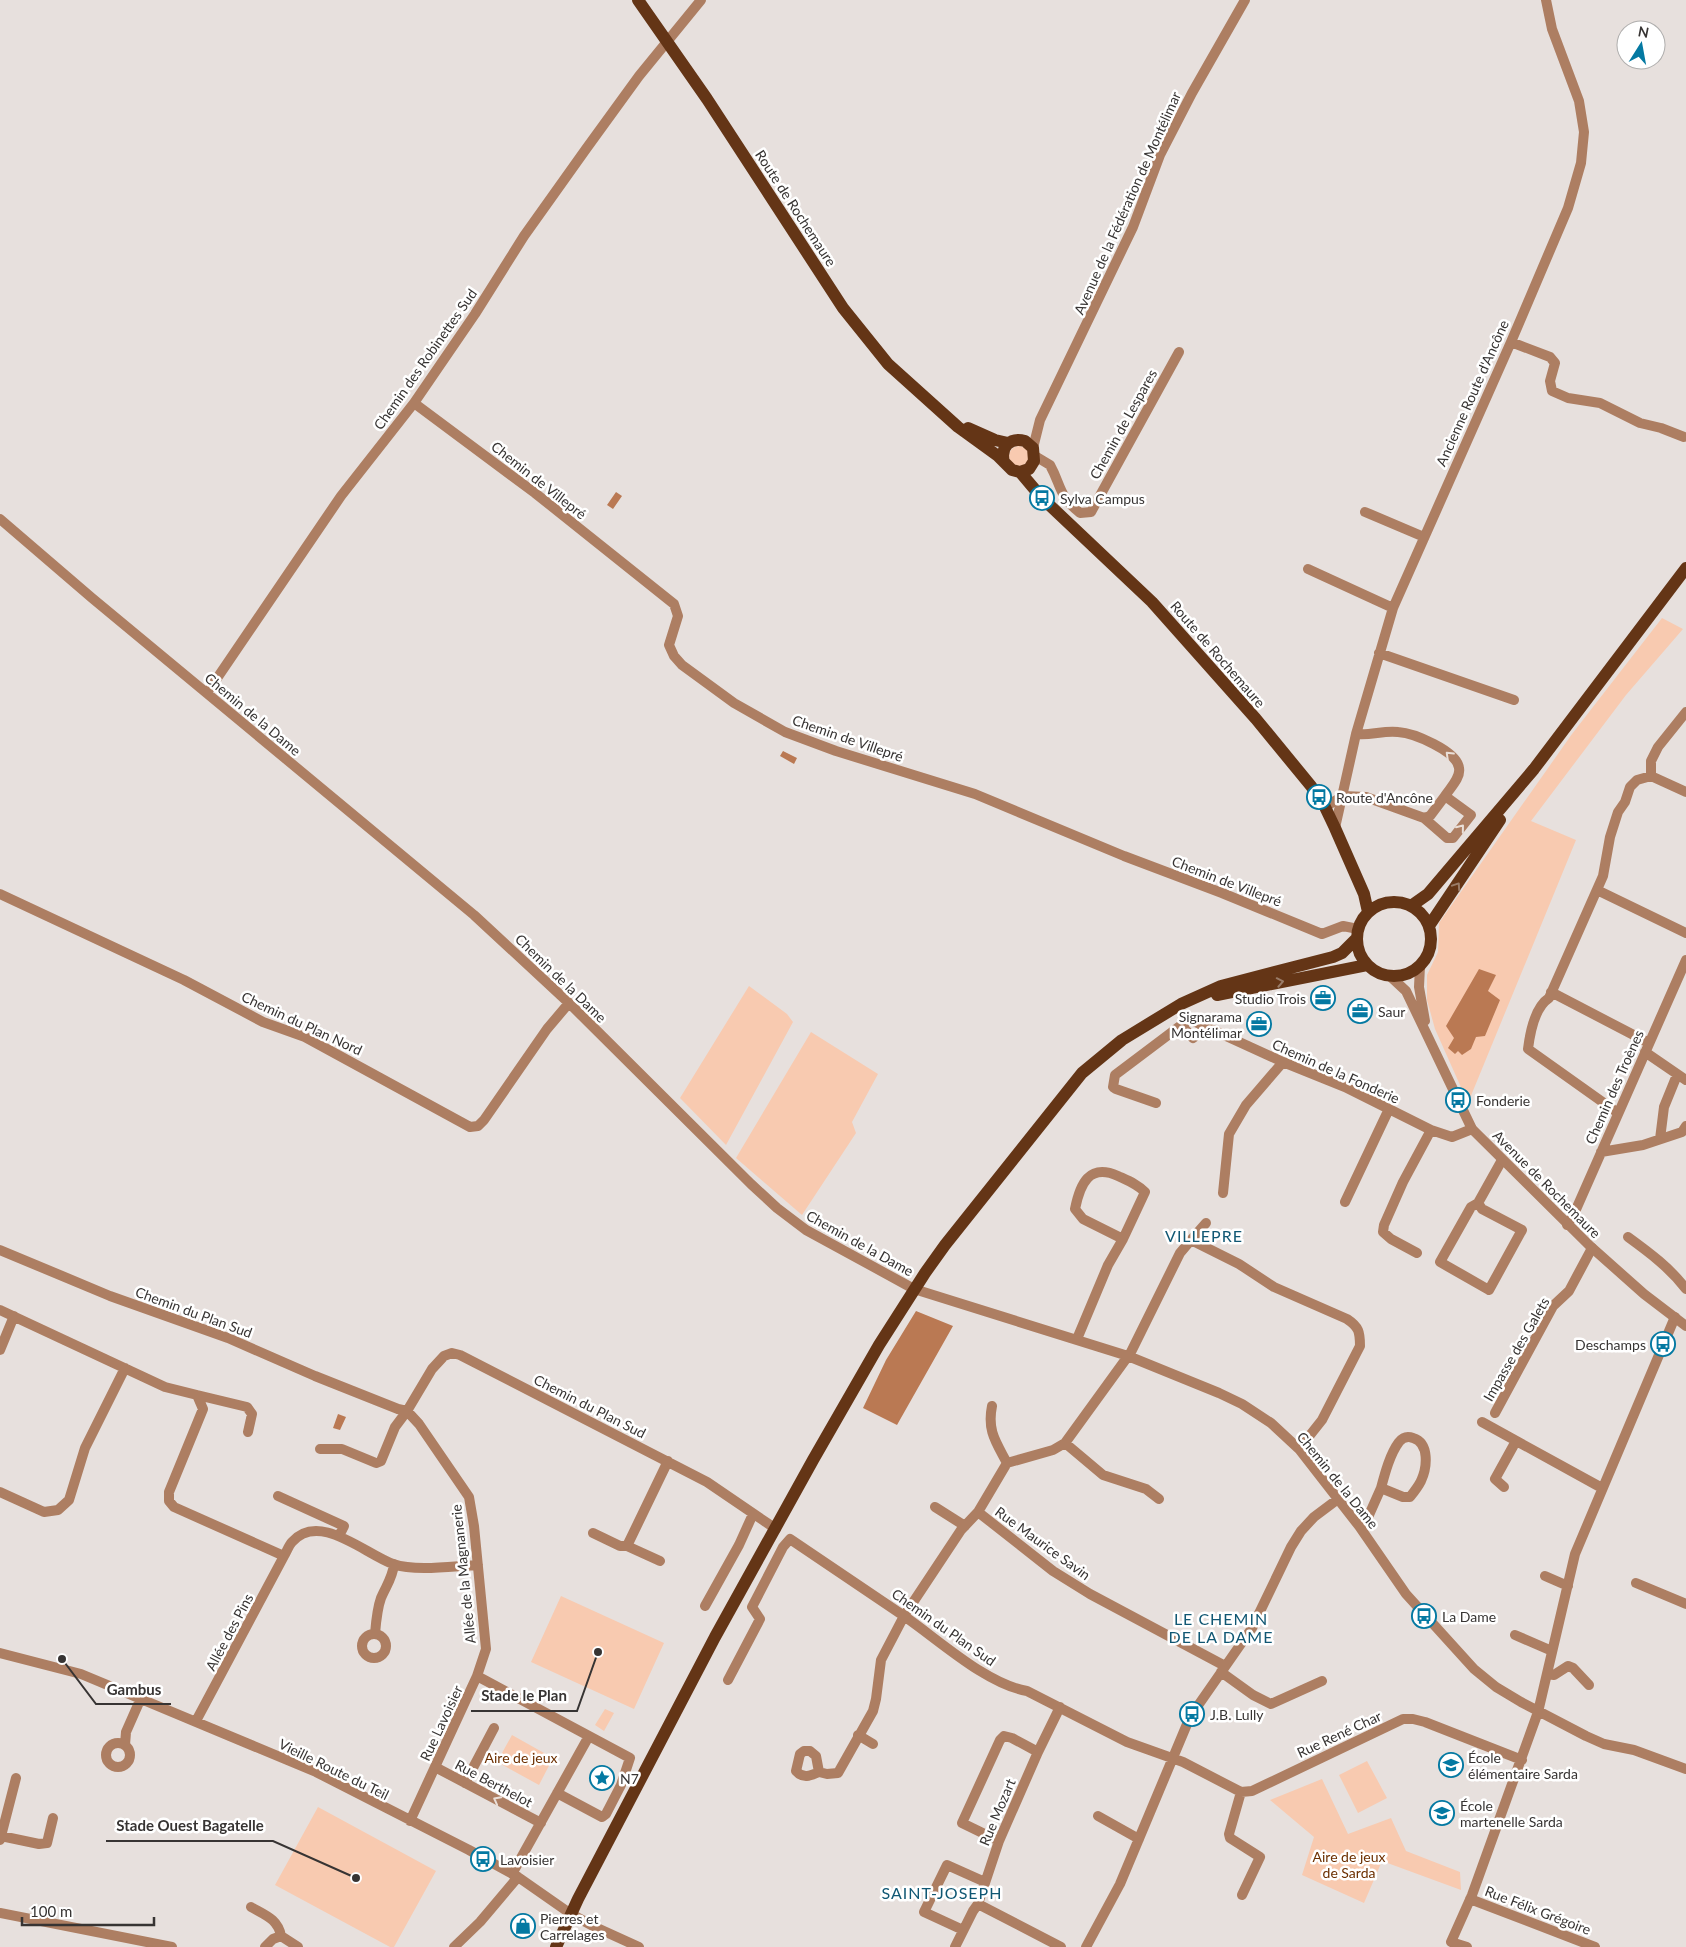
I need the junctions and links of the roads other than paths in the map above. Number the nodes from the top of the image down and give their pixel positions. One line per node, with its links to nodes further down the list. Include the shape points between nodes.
1 (638, 0): 5 (main road, Route de Rochemaure)
2 (701, 0): 5 (street, Chemin des Robinettes Sud)
3 (1245, 0): 10 (street, Avenue de la Fédération de Montélimar, via 1160,155 1133,227)
4 (1546, 0): 6 (street, Ancienne Route d'Ancône, via 1552,29 1579,101 1584,132 1581,163 1568,208)
5 (667, 43): 8 (street, Chemin des Robinettes Sud, via 634,83 530,228); 9 (main road, Route de Rochemaure, via 843,308 888,364)
6 (1511, 342): 11 (street, via 1550,357 1555,363 1550,381 1552,391 1568,398 1600,403 1640,423); 20 (street, Ancienne Route d'Ancône)
7 (1179, 352): 14 (street, Chemin de Lespares, via 1091,512 1080,513 1068,503 1050,465)
8 (414, 403): 25 (street, Chemin des Robinettes Sud, via 341,496); 44 (street, Chemin de Villepré, via 535,493 674,604 678,616 669,645 674,656 743,708 785,732 975,794 1322,934 1344,926)
9 (948, 418): 13 (main road, Route de Rochemaure); 15 (main road, Route de Rochemaure)
10 (1040, 420): 12 (street, Avenue de la Fédération de Montélimar); 14 (street, Avenue de la Fédération de Montélimar)
11 (1684, 437)
12 (1021, 440): 13 (main road); 14 (main road, via 1028,442)
13 (1008, 443): 15 (main road, via 1003,452)
14 (1033, 457): 16 (main road, via 1025,471); 18 (main road, Route de Rochemaure)
15 (1004, 462): 16 (main road)
16 (1020, 472): 18 (main road, Route de Rochemaure)
17 (1364, 512): 20 (street)
18 (1060, 514): 34 (main road, Route de Rochemaure, via 1152,602 1277,744)
19 (0, 519): 25 (street, Chemin de la Dame)
20 (1424, 537): 23 (street, Ancienne Route d'Ancône)
21 (1686, 568): 29 (main road)
22 (1308, 569): 23 (street)
23 (1393, 608): 24 (street, Ancienne Route d'Ancône)
24 (1379, 653): 26 (street); 28 (street, Ancienne Route d'Ancône)
25 (206, 693): 50 (street, Chemin de la Dame, via 474,915)
26 (1514, 700)
27 (1686, 712): 30 (street, via 1658,747 1651,761)
28 (1356, 734): 32 (street, Ancienne Route d'Ancône); 33 (street, one-way to 28, via 1458,777 1459,768 1454,758 1442,748 1405,732)
29 (1534, 769): 40 (main road, via 1452,868 1428,894); 42 (main road, one-way to 29)
30 (1651, 776): 31 (street); 37 (street, via 1637,780 1630,787 1613,829)
31 (1686, 792)
32 (1343, 796): 34 (street); 35 (street, via 1378,800); 36 (street, Ancienne Route d'Ancône)
33 (1445, 796): 35 (street, via 1430,816); 35 (street, one-way to 33, via 1447,838 1453,838 1471,815)
34 (1325, 807): 36 (main road, Route de Rochemaure)
35 (1424, 818)
36 (1335, 828): 39 (main road, Route de Rochemaure, via 1368,889); 41 (main road, Route de Rochemaure, via 1364,894)
37 (1597, 890): 43 (street); 49 (street)
38 (0, 894): 50 (street, Chemin du Plan Nord, via 184,980 263,1022 305,1038 470,1127 478,1126 484,1120 547,1028)
39 (1383, 903): 40 (main road); 41 (main road)
40 (1411, 906): 42 (main road)
41 (1368, 912): 44 (main road)
42 (1429, 926): 47 (main road, via 1430,947)
43 (1686, 933)
44 (1357, 934): 46 (main road, via 1357,949); 51 (main road, via 1342,953 1333,957 1221,986)
45 (1686, 960): 55 (street, Chemin des Troènes)
46 (1367, 965): 48 (main road); 51 (main road, one-way to 46)
47 (1420, 966): 48 (main road, via 1402,976); 54 (street, Avenue de Rochemaure, via 1419,986)
48 (1391, 977): 54 (street, Avenue de Rochemaure, via 1406,991)
49 (1551, 992): 55 (street); 60 (street, via 1540,1008 1528,1049)
50 (569, 1003): 78 (street, Chemin de la Dame, via 777,1208 806,1230)
51 (1181, 1004): 78 (main road, via 1122,1040 1082,1073 945,1244)
52 (1181, 1025): 53 (street, Chemin de la Fonderie, via 1191,1020); 53 (street, via 1193,1038); 58 (street, via 1115,1075 1113,1081 1116,1089)
53 (1208, 1027): 56 (street, Chemin de la Fonderie)
54 (1426, 1032): 62 (street, Avenue de Rochemaure)
55 (1647, 1048): 57 (street); 60 (street, Chemin des Troènes)
56 (1283, 1062): 59 (street, Chemin de la Fonderie, via 1345,1087); 67 (street, via 1246,1105 1229,1134)
57 (1682, 1078): 64 (street, via 1664,1107)
58 (1156, 1103)
59 (1389, 1110): 63 (street, Chemin de la Fonderie); 68 (street)
60 (1618, 1113): 65 (street, Chemin des Troènes)
61 (1686, 1126): 64 (street, via 1682,1132)
62 (1472, 1129): 63 (street, Chemin de la Fonderie, via 1452,1137); 66 (street, Avenue de Rochemaure)
63 (1431, 1130): 77 (street, via 1403,1182 1383,1232)
64 (1660, 1139): 65 (street)
65 (1600, 1152): 71 (street, Chemin des Troènes)
66 (1502, 1160): 69 (street); 71 (street, Avenue de Rochemaure)
67 (1223, 1194)
68 (1345, 1202)
69 (1478, 1203): 69 (street, via 1471,1207 1440,1262 1489,1290 1522,1230 1482,1209)
70 (1206, 1223): 74 (street)
71 (1567, 1225): 75 (street, Avenue de Rochemaure)
72 (1628, 1238): 79 (street, via 1653,1255)
73 (1123, 1239): 73 (street, via 1145,1192 1137,1184 1107,1171 1097,1172 1088,1177 1074,1209 1083,1219); 84 (street, via 1108,1265)
74 (1191, 1240): 86 (street, via 1180,1254); 98 (street, via 1240,1264 1274,1287 1358,1326 1360,1346 1322,1420)
75 (1592, 1248): 82 (street, Avenue de Rochemaure); 91 (street, Impasse des Galets, via 1569,1290 1554,1306)
76 (0, 1250): 90 (street, Chemin du Plan Sud, via 110,1296 204,1328)
77 (1417, 1253)
78 (914, 1289): 84 (street, Chemin de la Dame); 113 (main road, via 854,1388)
79 (1686, 1289)
80 (0, 1310): 81 (street)
81 (14, 1316): 85 (street); 87 (street)
82 (1675, 1317): 83 (street, Avenue de Rochemaure); 103 (street)
83 (1686, 1326)
84 (1077, 1339): 86 (street, Chemin de la Dame)
85 (0, 1350)
86 (1128, 1356): 96 (street); 98 (street, Chemin de la Dame, via 1242,1404 1271,1423)
87 (125, 1368): 88 (street, via 165,1387); 104 (street, via 85,1448 69,1500 58,1510 44,1512)
88 (197, 1395): 94 (street, via 247,1407 252,1414); 117 (street, via 203,1410 169,1492 169,1501 174,1507)
89 (992, 1406): 100 (street, via 991,1434)
90 (407, 1411): 93 (street, Chemin du Plan Sud); 97 (street, via 395,1426 381,1461 376,1463 342,1449); 99 (street, Chemin du Plan Sud, via 432,1368 452,1353)
91 (1495, 1413)
92 (1482, 1422): 95 (street)
93 (419, 1424): 120 (street, Allée de la Magnanerie, via 469,1497)
94 (248, 1432)
95 (1516, 1441): 102 (street, via 1495,1479); 103 (street)
96 (1065, 1443): 100 (street, via 1053,1450); 106 (street, via 1103,1475 1146,1489)
97 (320, 1449)
98 (1299, 1449): 107 (street, Chemin de la Dame)
99 (668, 1461): 110 (street, Chemin du Plan Sud, via 707,1482); 116 (street)
100 (1007, 1463): 109 (street)
101 (1381, 1488): 101 (street, via 1410,1498 1423,1475 1425,1448 1422,1442 1412,1437 1400,1441 1385,1470); 112 (street, via 1369,1515)
102 (1504, 1488)
103 (1602, 1488): 123 (street, via 1575,1554)
104 (0, 1492)
105 (278, 1496): 115 (street, via 344,1526)
106 (1159, 1499)
107 (1338, 1499): 112 (street, Chemin de la Dame); 131 (street, via 1301,1531 1252,1628)
108 (935, 1507): 111 (street)
109 (978, 1512): 111 (street); 131 (street, Rue Maurice Savin, via 1053,1571)
110 (753, 1514): 113 (street, Chemin du Plan Sud); 125 (street)
111 (965, 1526): 126 (street)
112 (1358, 1526): 139 (street, Chemin de la Dame, via 1406,1594 1474,1669 1496,1687)
113 (776, 1529): 170 (main road)
114 (593, 1533): 116 (street)
115 (339, 1536): 117 (street, Allée des Pins, via 315,1531 302,1534 292,1542); 119 (street)
116 (627, 1546): 118 (street)
117 (284, 1556): 140 (street, Allée des Pins)
118 (660, 1561)
119 (394, 1564): 120 (street, via 429,1568); 127 (street, via 394,1572 381,1599)
120 (478, 1565): 133 (street, Allée de la Magnanerie, via 486,1649)
121 (1545, 1576): 123 (street)
122 (1636, 1583): 124 (street)
123 (1568, 1586): 129 (street)
124 (1686, 1604)
125 (705, 1606)
126 (904, 1616): 134 (street, Chemin du Plan Sud, via 790,1539 752,1607 760,1619); 138 (street, Chemin du Plan Sud, via 984,1673); 142 (street, via 881,1660 873,1711)
127 (375, 1634)
128 (1515, 1635): 129 (street)
129 (1552, 1651): 132 (street)
130 (0, 1653): 137 (street, Vieille Route du Teil, via 80,1674)
131 (1223, 1669): 135 (street, Rue Maurice Savin, via 1253,1695 1271,1704); 147 (street, via 1190,1717)
132 (1547, 1674): 136 (street, via 1554,1675 1568,1666); 139 (street)
133 (477, 1676): 143 (street, Rue Lavoisier); 149 (street, Rue Lavoisier)
134 (728, 1680)
135 (1322, 1681)
136 (1589, 1685)
137 (141, 1698): 140 (street, Vieille Route du Teil); 145 (street, via 126,1732)
138 (1060, 1707): 146 (street, Rue Mozart); 147 (street, Chemin du Plan Sud, via 1127,1742)
139 (1538, 1712): 148 (street); 150 (street, Chemin de la Dame, via 1604,1744 1634,1750)
140 (196, 1721): 158 (street, Vieille Route du Teil, via 316,1772)
141 (494, 1728): 153 (street)
142 (858, 1735): 144 (street); 151 (street, via 838,1773)
143 (589, 1736): 154 (street); 154 (street, Rue Lavoisier, via 630,1758 606,1814 602,1816)
144 (873, 1744)
145 (125, 1745)
146 (1038, 1752): 162 (street, Rue Mozart); 162 (street, via 1004,1736 962,1823)
147 (1172, 1758): 155 (street); 161 (street)
148 (1522, 1760): 155 (street, Rue René Char, via 1424,1722 1403,1719 1252,1791); 166 (street)
149 (435, 1767): 153 (street, Rue Berthelot); 158 (street, Rue Lavoisier)
150 (1686, 1769)
151 (819, 1772)
152 (16, 1778): 160 (street)
153 (465, 1783): 159 (street, Rue Berthelot, one-way to 153)
154 (557, 1792): 159 (street)
155 (1241, 1792): 165 (street, via 1230,1838 1260,1857)
156 (1098, 1816): 161 (street)
157 (53, 1818): 160 (street, via 47,1843)
158 (410, 1821): 163 (street, Vieille Route du Teil)
159 (541, 1822): 163 (street)
160 (1, 1838)
161 (1139, 1839): 181 (street, via 1120,1884)
162 (999, 1841): 164 (street, Rue Mozart)
163 (515, 1876): 170 (street, Vieille Route du Teil); 176 (street, via 480,1922)
164 (985, 1882): 167 (street, Rue Mozart); 171 (street, via 947,1865 924,1912)
165 (1242, 1895)
166 (1470, 1899): 182 (street, via 1450,1942); 183 (street, Rue Félix Grégoire)
167 (978, 1904): 171 (street, Rue Mozart); 180 (street)
168 (251, 1907): 172 (street, via 274,1920)
169 (0, 1913): 173 (street)
170 (571, 1914): 177 (main road); 178 (street, Vieille Route du Teil)
171 (963, 1930): 179 (street, Rue Mozart)
172 (281, 1936): 174 (street); 175 (street)
173 (172, 1947)
174 (265, 1947)
175 (298, 1947)
176 (454, 1947)
177 (556, 1947)
178 (640, 1947)
179 (955, 1947)
180 (1062, 1947)
181 (1086, 1947)
182 (1467, 1947)
183 (1595, 1947)

